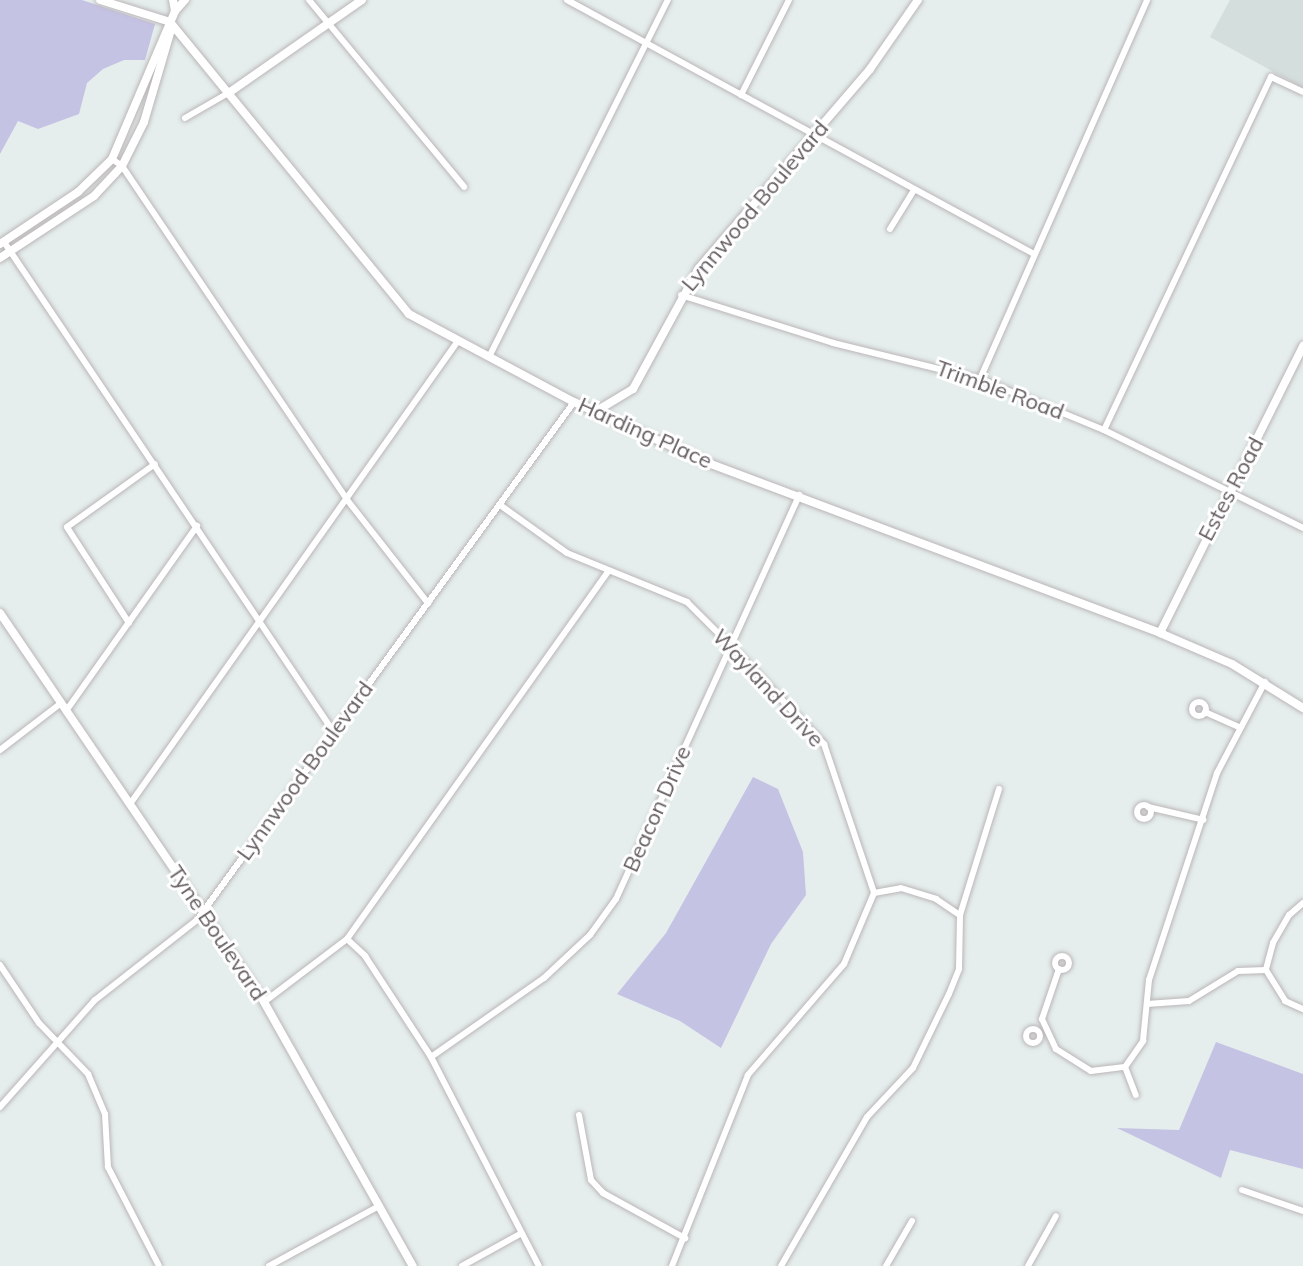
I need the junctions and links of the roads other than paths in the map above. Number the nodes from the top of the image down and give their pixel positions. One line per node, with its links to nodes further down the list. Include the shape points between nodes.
1 (100, 0): 12 (street)
2 (173, 0): 11 (street)
3 (185, 0): 11 (street)
4 (309, 0): 13 (street)
5 (362, 0): 13 (street)
6 (567, 0): 14 (street)
7 (668, 0): 14 (street)
8 (789, 0): 17 (street)
9 (918, 0): 19 (street, Lynnwood Boulevard, via 870,69)
10 (1147, 0): 27 (street)
11 (175, 11): 12 (street)
12 (170, 22): 15 (street, Harding Place); 20 (street); 21 (street, via 174,31 144,122)
13 (329, 22): 15 (street); 22 (street)
14 (645, 43): 17 (street); 32 (street)
15 (230, 92): 18 (street); 30 (street, Harding Place, via 409,314)
16 (1303, 92): 36 (street, via 1271,77)
17 (741, 95): 19 (street)
18 (185, 118)
19 (814, 133): 23 (street); 29 (street, Lynnwood Boulevard)
20 (112, 159): 21 (street); 25 (street, via 78,192)
21 (122, 166): 26 (street, via 94,196); 40 (street)
22 (464, 187)
23 (914, 190): 24 (street); 27 (street)
24 (890, 229)
25 (2, 243): 26 (street)
26 (10, 252): 28 (street); 37 (street)
27 (1034, 254): 33 (street)
28 (0, 258)
29 (681, 295): 33 (street, Trimble Road, via 833,343); 35 (street, Lynnwood Boulevard, via 637,384 619,401)
30 (458, 341): 32 (street, Harding Place); 40 (street)
31 (1303, 346): 38 (street, Estes Road)
32 (489, 357): 34 (street, Harding Place)
33 (980, 379): 36 (street, Trimble Road)
34 (574, 402): 35 (street, Harding Place); 41 (street, Lynnwood Boulevard)
35 (598, 410): 39 (street, Harding Place, via 709,463)
36 (1104, 430): 38 (street, Trimble Road)
37 (155, 464): 42 (street); 48 (street, via 67,527)
38 (1230, 493): 43 (street, Trimble Road); 49 (street, Estes Road)
39 (799, 495): 49 (street, Harding Place); 50 (street, Beacon Drive)
40 (348, 501): 45 (street); 47 (street)
41 (500, 505): 44 (street, Wayland Drive, via 567,553); 45 (street, Lynnwood Boulevard)
42 (197, 526): 47 (street); 48 (street)
43 (1303, 528)
44 (609, 571): 50 (street, Wayland Drive, via 687,602); 66 (street)
45 (428, 603): 56 (street, Lynnwood Boulevard)
46 (0, 613): 52 (street, Tyne Boulevard)
47 (262, 622): 56 (street); 59 (street)
48 (129, 623): 52 (street)
49 (1160, 633): 51 (street, Harding Place)
50 (730, 645): 62 (street, Wayland Drive, via 824,744); 76 (street, Beacon Drive, via 616,899 599,923 544,978)
51 (1265, 682): 53 (street, Harding Place); 55 (street)
52 (64, 707): 57 (street); 59 (street, Tyne Boulevard)
53 (1303, 708)
54 (1205, 712): 55 (street)
55 (1239, 727): 61 (street, via 1217,773)
56 (333, 731): 64 (street, Lynnwood Boulevard)
57 (0, 750)
58 (999, 789): 65 (street)
59 (130, 804): 64 (street, Tyne Boulevard)
60 (1148, 807): 61 (street)
61 (1204, 820): 71 (street, via 1149,980)
62 (874, 893): 65 (street, via 901,888 936,899); 87 (street, via 844,964 748,1075)
63 (1303, 903): 69 (street, via 1273,943)
64 (201, 912): 70 (street, Tyne Boulevard); 75 (street, Lynnwood Boulevard, via 95,1000)
65 (960, 915): 94 (street, via 958,974 913,1068 867,1117)
66 (347, 939): 70 (street); 76 (street, via 365,956)
67 (0, 965): 75 (street)
68 (1059, 969): 73 (street, via 1045,1006)
69 (1266, 970): 71 (street, via 1238,971 1189,1001); 72 (street, via 1285,1001)
70 (264, 1002): 82 (street, Tyne Boulevard)
71 (1147, 1004): 77 (street, via 1143,1041)
72 (1303, 1009)
73 (1047, 1031): 74 (street); 77 (street, via 1066,1060 1091,1071)
74 (1039, 1034)
75 (56, 1040): 79 (street, Lynnwood Boulevard); 88 (street, via 88,1074 105,1114 108,1167)
76 (431, 1057): 86 (street)
77 (1125, 1067): 78 (street)
78 (1136, 1095)
79 (0, 1107)
80 (579, 1115): 87 (street, via 591,1180 603,1193)
81 (1242, 1190): 83 (street)
82 (379, 1206): 89 (street); 90 (street, Tyne Boulevard)
83 (1303, 1211)
84 (1056, 1216): 96 (street)
85 (912, 1221): 95 (street)
86 (520, 1234): 91 (street); 92 (street)
87 (685, 1238): 93 (street)
88 (159, 1266)
89 (269, 1266)
90 (413, 1266)
91 (462, 1266)
92 (539, 1266)
93 (672, 1266)
94 (781, 1266)
95 (886, 1266)
96 (1028, 1266)

